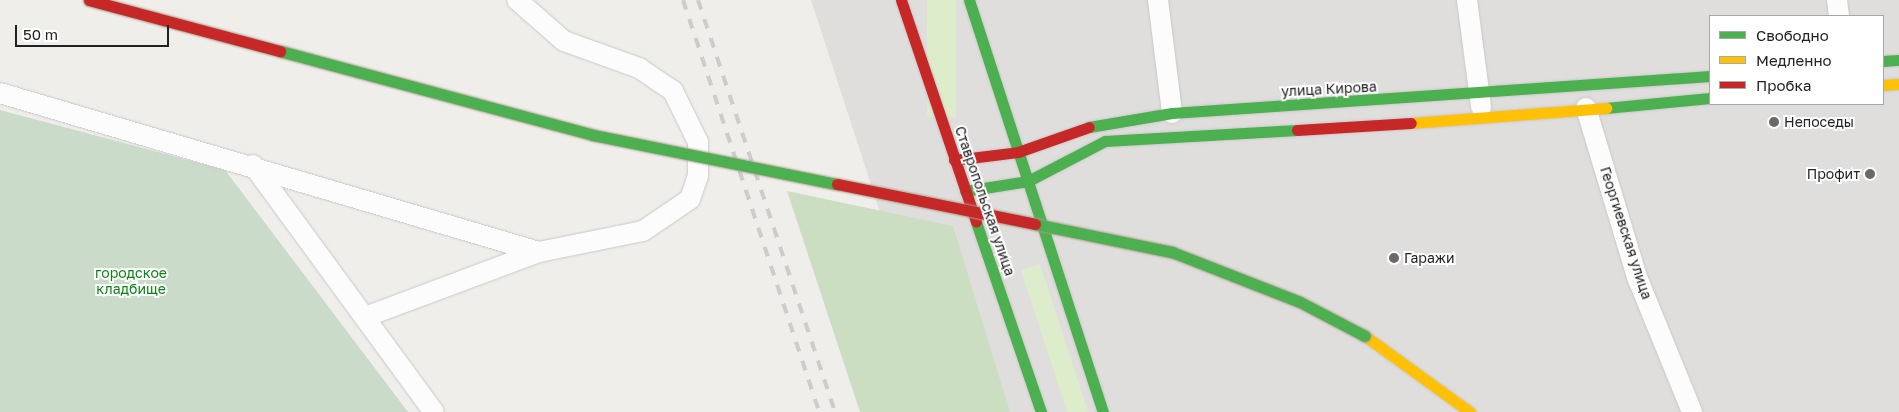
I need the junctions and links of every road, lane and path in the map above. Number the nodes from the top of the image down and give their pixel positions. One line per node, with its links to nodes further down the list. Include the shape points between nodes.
1 (90, 0): 30 (main road, bridge, via 594,135 1172,252 1300,302 1365,336)
2 (517, 0): 25 (street, via 564,42 639,68 673,91 698,142 698,176 690,199 642,230)
3 (901, 0): 21 (main road, Ставропольская улица)
4 (969, 0): 20 (main road)
5 (1158, 0): 18 (street)
6 (1467, 0): 15 (street)
7 (1837, 0): 8 (street)
8 (1839, 15)
9 (1899, 60): 10 (main road)
10 (1884, 61)
11 (1709, 76): 15 (main road, улица Кирова)
12 (1899, 84): 13 (main road)
13 (1884, 85)
14 (0, 93): 22 (street)
15 (1480, 95): 18 (main road, улица Кирова); 19 (street)
16 (1709, 98): 17 (main road)
17 (1586, 108): 19 (main road); 31 (street, Георгиевская улица, via 1637,277)
18 (1172, 113): 20 (main road, улица Кирова, via 1086,127)
19 (1481, 119): 23 (main road, via 1104,140)
20 (1018, 152): 21 (main road, улица Кирова); 23 (main road)
21 (954, 160): 24 (main road, Ставропольская улица)
22 (253, 165): 25 (street); 26 (street)
23 (1028, 181): 24 (main road); 29 (main road)
24 (965, 190): 28 (main road, Ставропольская улица)
25 (539, 252): 26 (street)
26 (365, 317): 27 (street)
27 (434, 412)
28 (1041, 412)
29 (1102, 412)
30 (1470, 412)
31 (1692, 412)

